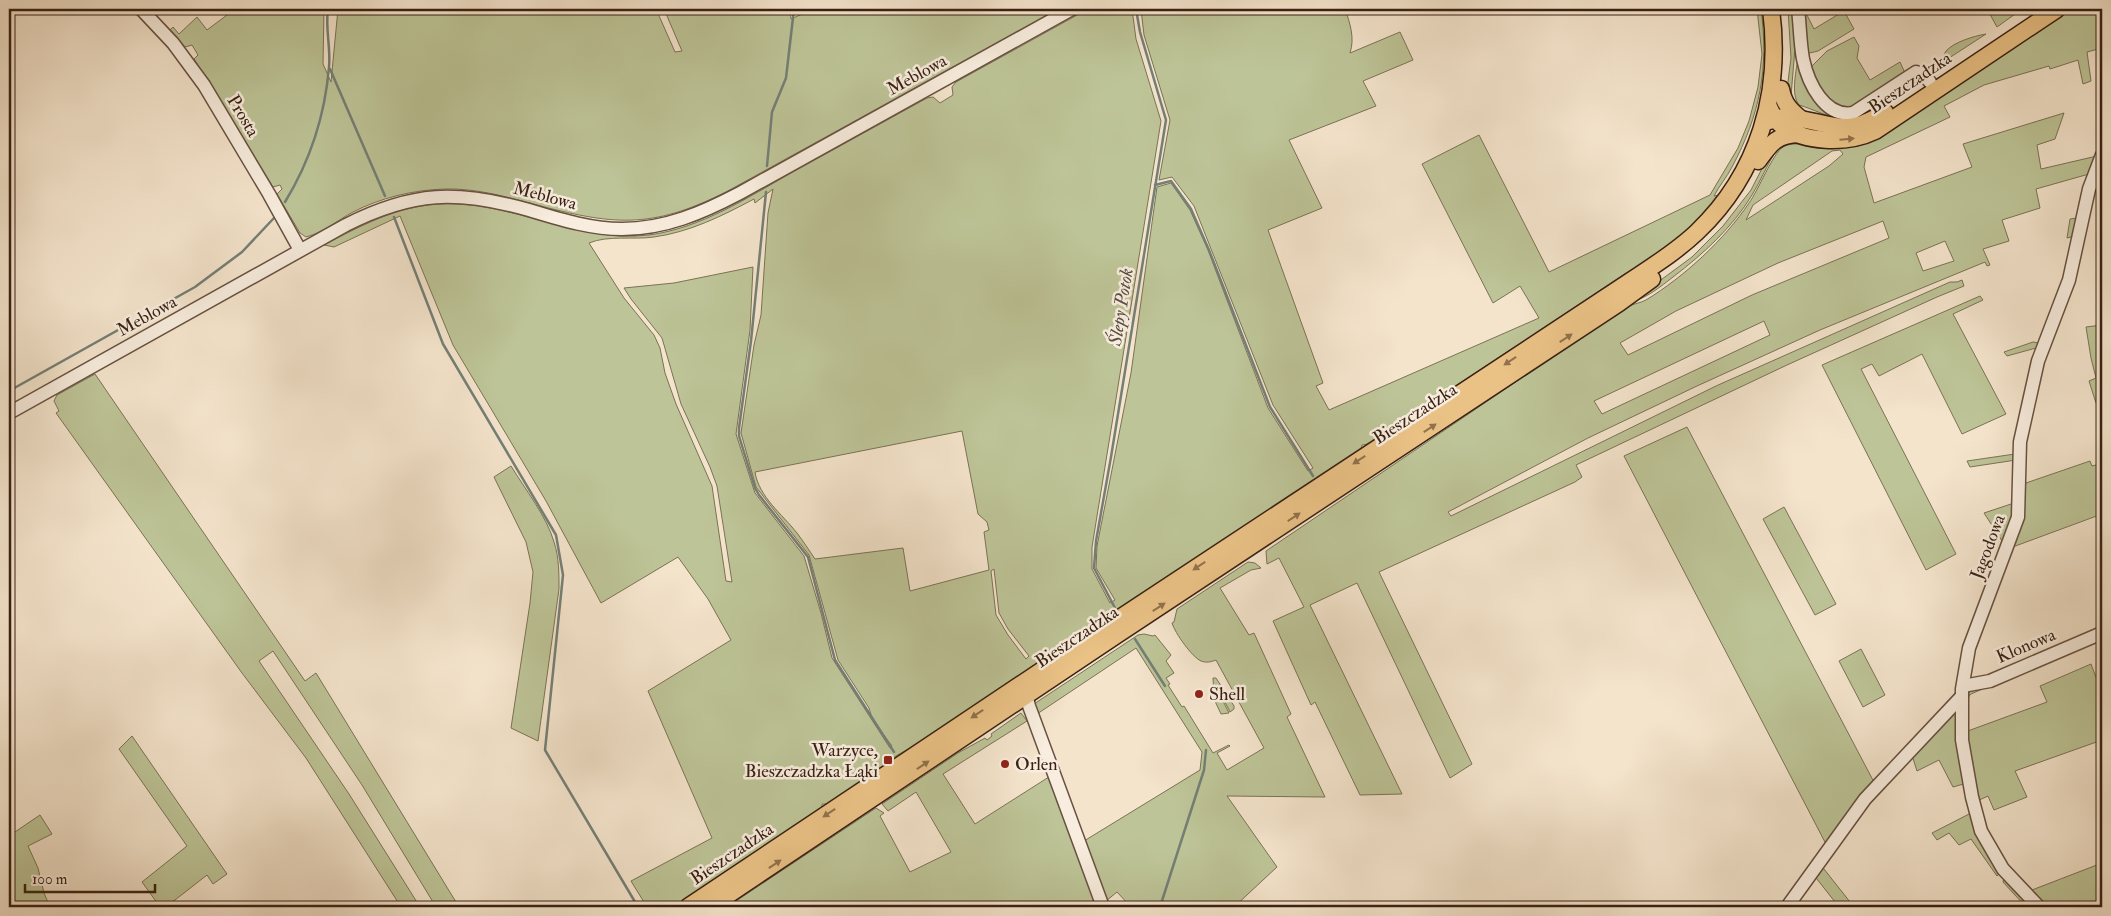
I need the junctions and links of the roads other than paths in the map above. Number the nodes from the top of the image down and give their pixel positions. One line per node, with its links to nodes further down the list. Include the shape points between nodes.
1 (141, 9): 14 (street, Prosta, via 173,43 204,85)
2 (1072, 9): 14 (street, Meblowa, via 732,198 682,220 637,228 604,228 569,222 490,200 433,197 380,209)
3 (1771, 9): 10 (main road, via 1774,60)
4 (1782, 9): 9 (main road, via 1784,62)
5 (1798, 9): 8 (street, via 1805,65 1822,100 1832,110 1842,114 1853,112 1916,72)
6 (2041, 9): 8 (main road, Bieszczadzka)
7 (2057, 9): 11 (main road, Bieszczadzka, one-way to 7, via 1834,140 1866,135)
8 (1930, 82): 11 (main road, Bieszczadzka, via 1860,125)
9 (1781, 89): 10 (main road); 11 (main road, via 1783,99)
10 (1769, 117): 11 (main road, Bieszczadzka, via 1781,116); 13 (main road, Bieszczadzka); 17 (main road, Bieszczadzka, one-way to 17, via 1733,188 1717,211 1670,254)
11 (1800, 127): 13 (main road, via 1768,146)
12 (2102, 155): 18 (street, Jagodowa, via 2089,189 2069,280 2038,360 2020,442 2018,517 1969,648)
13 (1758, 161): 20 (main road, Bieszczadzka, one-way to 13, via 1619,303 1684,254 1719,221)
14 (300, 250): 15 (street, Meblowa)
15 (9, 413)
16 (2102, 633): 18 (street, Klonowa)
17 (1037, 674): 19 (main road, Bieszczadzka); 20 (street, Bieszczadzka, via 1027,689)
18 (1962, 691): 24 (street, via 1865,799); 25 (street, Jagodowa, via 1963,748 1981,830 2003,869)
19 (998, 700): 20 (street, via 1015,695); 21 (main road, Bieszczadzka, one-way to 21)
20 (1025, 700): 22 (main road, Bieszczadzka, one-way to 20); 23 (street)
21 (688, 907)
22 (710, 907)
23 (1104, 907)
24 (1787, 907)
25 (2039, 907)

